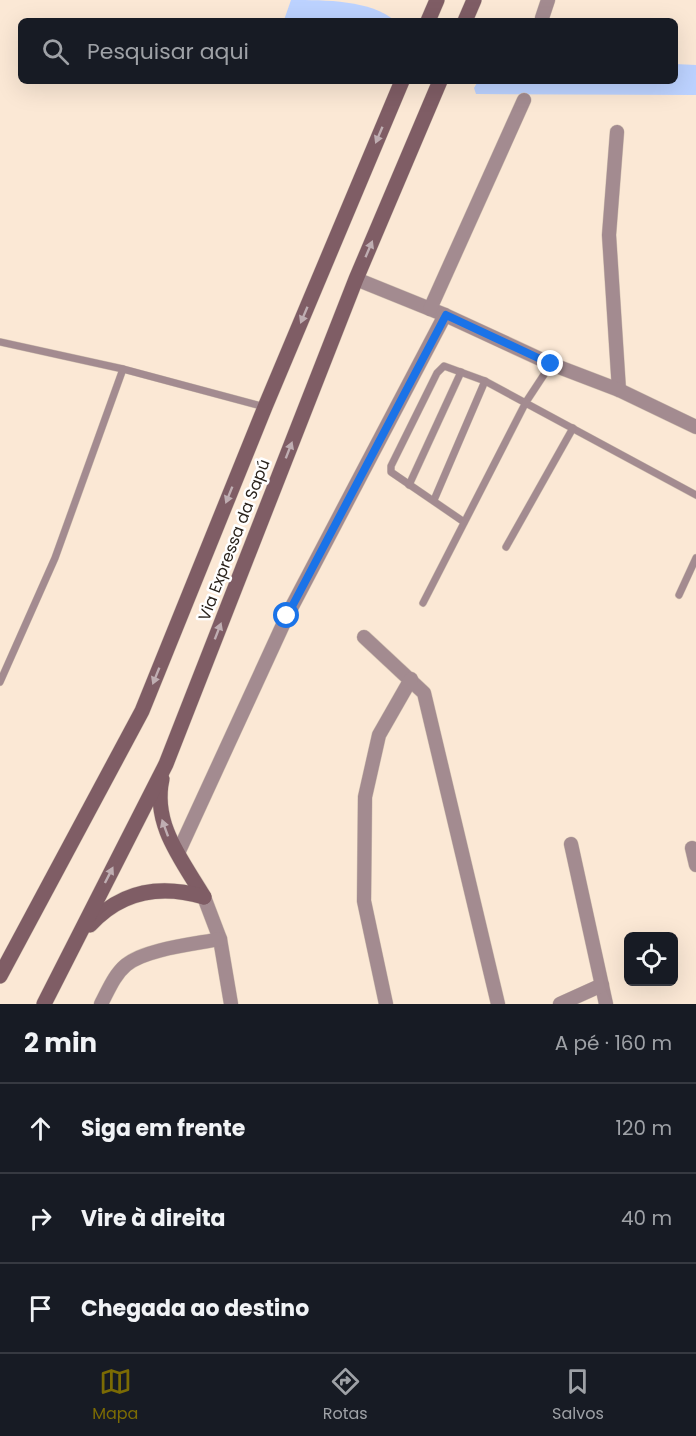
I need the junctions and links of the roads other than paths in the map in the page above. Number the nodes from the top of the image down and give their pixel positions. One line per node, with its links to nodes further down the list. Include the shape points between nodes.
1 (437, 0): 4 (main road)
2 (474, 0): 5 (main road)
3 (548, 0): 6 (street)
4 (429, 18)
5 (466, 18)
6 (542, 18)
7 (401, 84): 21 (main road, Via Expressa da Sapú, one-way to 21)
8 (439, 84): 11 (main road, Via Expressa da Sapú, one-way to 8)
9 (524, 100): 12 (street)
10 (617, 132): 19 (street, via 609,235)
11 (356, 279): 12 (street); 35 (main road, Via Expressa da Sapú, one-way to 11)
12 (430, 309): 13 (street)
13 (446, 315): 15 (street); 38 (street, via 287,616)
14 (0, 342): 16 (lane)
15 (551, 364): 19 (street); 20 (lane)
16 (123, 369): 21 (lane); 34 (lane, via 55,558)
17 (460, 372): 18 (lane); 24 (lane); 24 (lane, via 444,366 437,373 391,466 391,472)
18 (485, 381): 20 (lane); 26 (lane)
19 (619, 390): 22 (street)
20 (526, 402): 23 (lane); 27 (lane)
21 (265, 407): 43 (main road, Via Expressa da Sapú, one-way to 43, via 142,711)
22 (696, 427)
23 (573, 428): 25 (lane); 28 (lane)
24 (409, 485): 26 (lane)
25 (696, 495)
26 (434, 500): 27 (lane)
27 (464, 522): 31 (lane)
28 (506, 547)
29 (696, 558): 30 (lane)
30 (679, 595)
31 (423, 603)
32 (363, 637): 33 (street)
33 (411, 679): 48 (street, via 379,735 365,797 364,901); 49 (street, via 424,693 429,708)
34 (0, 682)
35 (166, 764): 38 (main road, one-way to 35, via 159,808); 42 (main road, Via Expressa da Sapú, one-way to 35)
36 (571, 844): 44 (street)
37 (692, 848): 39 (street)
38 (178, 853): 40 (main road)
39 (696, 866)
40 (204, 897): 41 (street); 42 (main road, via 160,890 138,892 119,900 88,927)
41 (220, 939): 46 (street, via 143,957 126,965); 47 (street)
42 (63, 965): 45 (main road, Via Expressa da Sapú)
43 (0, 976)
44 (602, 985): 50 (street); 51 (street)
45 (44, 1004)
46 (101, 1004)
47 (231, 1004)
48 (386, 1004)
49 (498, 1004)
50 (560, 1004)
51 (606, 1004)

